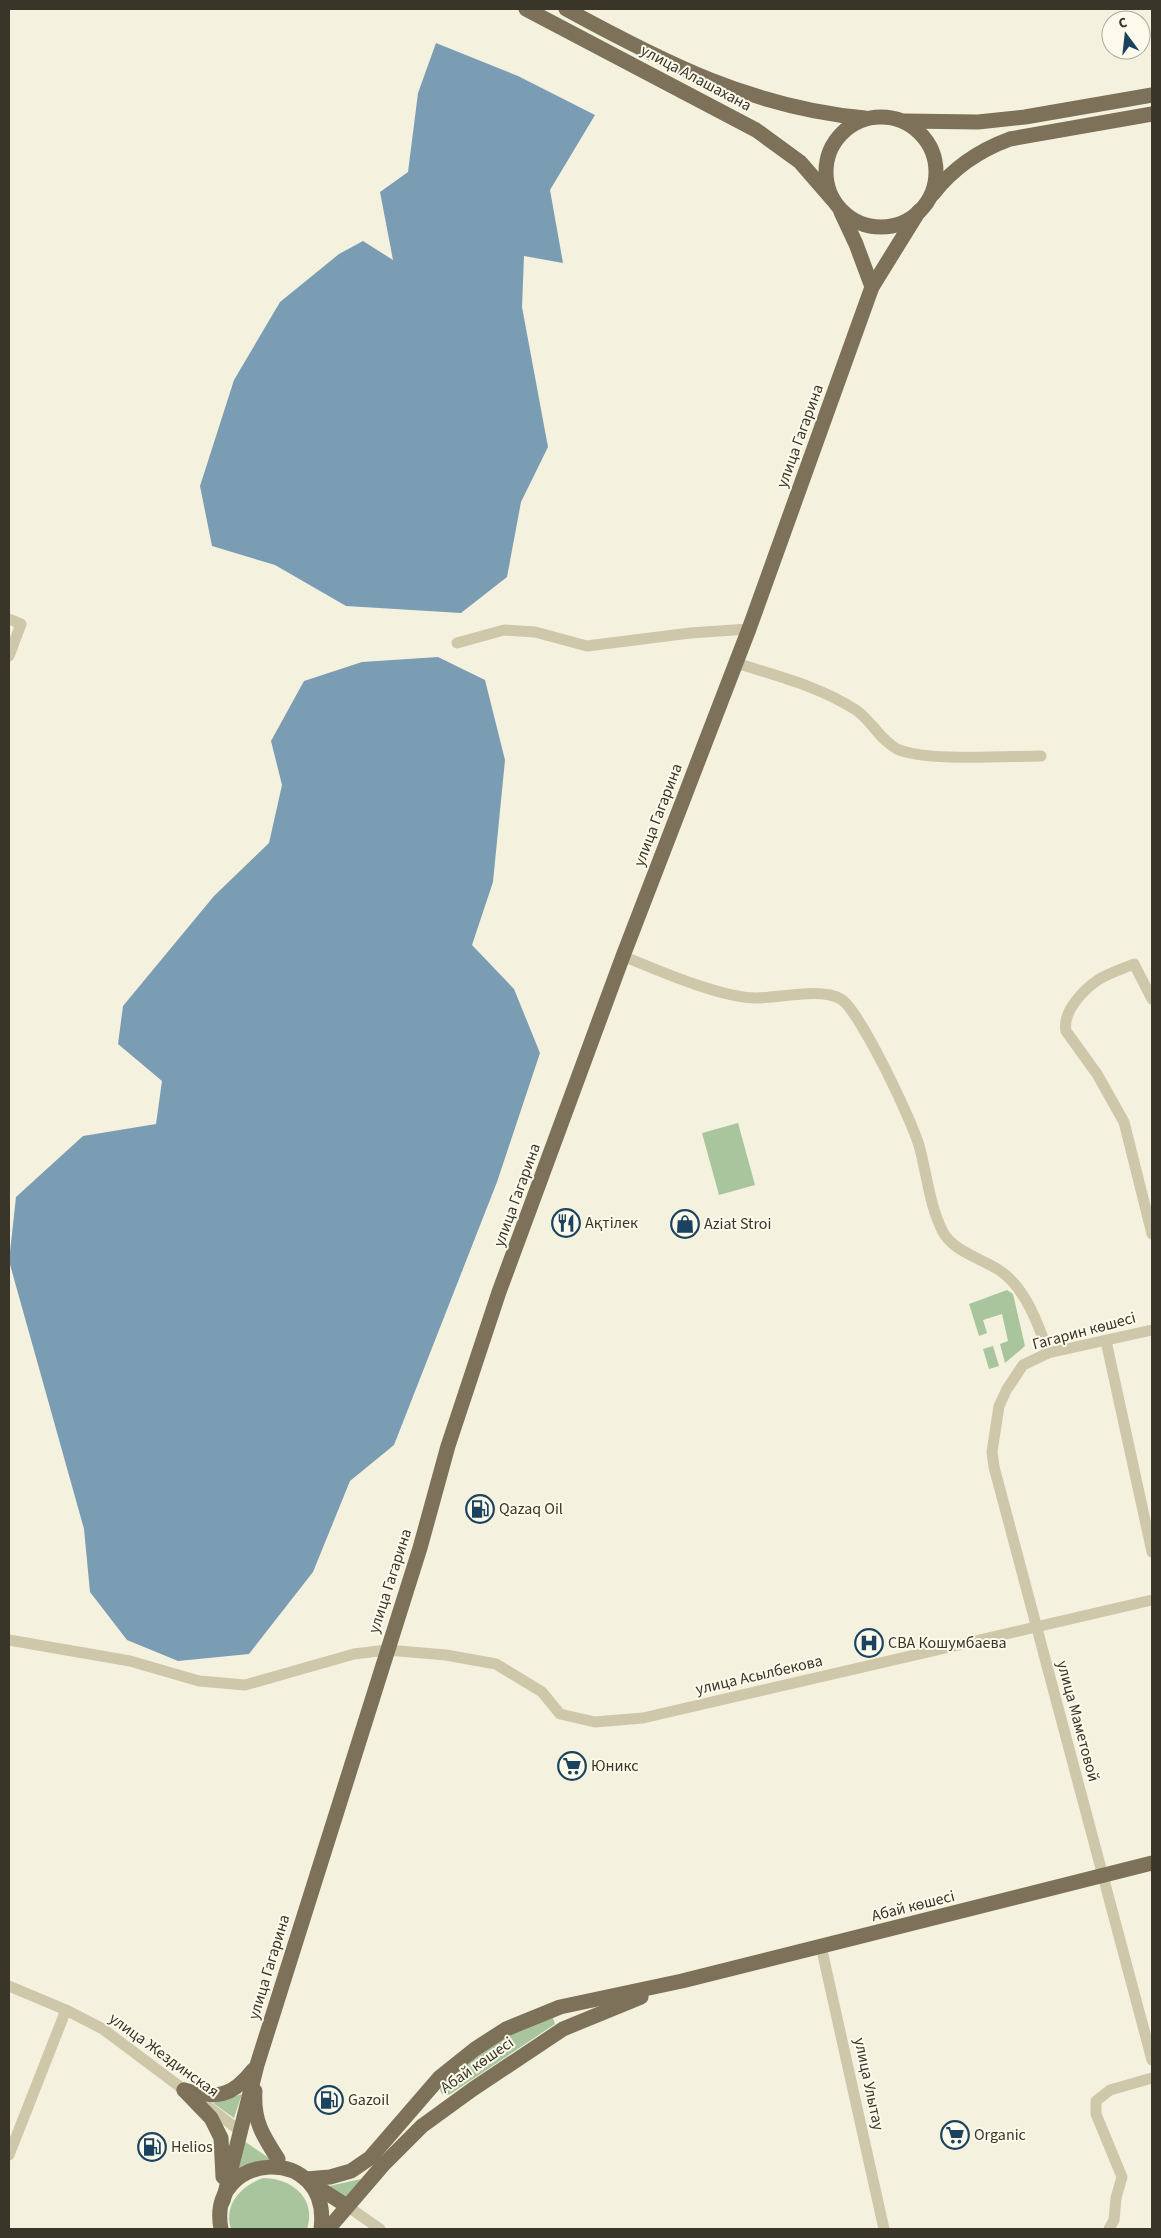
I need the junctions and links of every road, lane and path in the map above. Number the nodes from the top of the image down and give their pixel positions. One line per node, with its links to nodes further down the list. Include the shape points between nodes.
1 (526, 9): 7 (main road, улица Алашахана, via 756,130 800,162)
2 (566, 9): 5 (main road, улица Алашахана, via 650,53 743,93 811,111)
3 (1152, 95): 6 (main road, via 978,122)
4 (1152, 114): 8 (main road, via 1034,134 989,147 951,173)
5 (868, 118): 6 (main road); 7 (main road, via 846,128 829,151 826,178)
6 (903, 121): 8 (main road, via 924,136 935,161 933,188)
7 (836, 203): 8 (main road, via 857,221 881,226 902,222); 9 (main road)
8 (923, 206): 9 (main road, улица Гагарина)
9 (872, 287): 11 (main road, улица Гагарина)
10 (9, 619): 13 (street, via 21,624)
11 (748, 629): 12 (street, via 587,646 535,632 504,630); 14 (main road, улица Гагарина)
12 (457, 643)
13 (9, 656)
14 (736, 663): 15 (street, via 840,699 861,713 885,740 898,749 931,756); 16 (main road, улица Гагарина)
15 (1041, 756)
16 (623, 956): 21 (street, via 725,994 755,998 829,994 848,1004 874,1048 920,1146 934,1209 944,1234 958,1247 1000,1270 1012,1281 1032,1314); 27 (main road, улица Гагарина, via 496,1301 448,1446)
17 (1152, 999): 18 (street, via 1134,964 1099,980 1084,991 1064,1022 1124,1122)
18 (1152, 1234)
19 (1152, 1330): 20 (street, Гагарин көшесі)
20 (1106, 1341): 21 (street, Гагарин көшесі); 23 (street)
21 (1048, 1353): 22 (street, Гагарин көшесі, via 1023,1365)
22 (1007, 1389): 25 (street, улица Маметовой, via 995,1426 993,1460)
23 (1152, 1552)
24 (1152, 1600): 25 (street, улица Асылбекова)
25 (1035, 1626): 27 (street, улица Асылбекова, via 643,1718 595,1722 560,1714 542,1692 496,1664 446,1655); 29 (street, улица Маметовой)
26 (9, 1640): 27 (street, улица Асылбекова, via 130,1661 198,1681 244,1685 354,1654)
27 (387, 1650): 35 (main road, улица Гагарина)
28 (1152, 1863): 29 (main road, Абай көшесі)
29 (1103, 1877): 30 (main road, Абай көшесі); 34 (street, улица Маметовой)
30 (821, 1946): 31 (main road, Абай көшесі); 48 (street, улица Улытау)
31 (682, 1981): 41 (main road, Абай көшесі, via 560,2007 506,2029 440,2077 370,2158 351,2171 330,2177); 43 (main road, Абай көшесі, via 563,2029 524,2053 422,2126)
32 (9, 1986): 33 (street, улица Жездинская)
33 (66, 2010): 37 (street, улица Жездинская, via 103,2029); 39 (street)
34 (1152, 2060)
35 (257, 2065): 37 (main road, via 243,2083 222,2095); 38 (main road, улица Гагарина); 40 (main road, via 257,2119 260,2132)
36 (1152, 2078): 49 (street, via 1110,2090 1096,2101 1096,2114 1122,2177 1114,2220)
37 (184, 2090): 38 (street, улица Жездинская); 42 (main road, via 211,2118 221,2138)
38 (240, 2131): 40 (main road); 42 (main road, улица Гагарина)
39 (9, 2155)
40 (278, 2159): 41 (main road)
41 (302, 2176): 42 (main road, via 283,2168 268,2166 254,2169 235,2182); 43 (main road); 45 (main road, via 315,2190 321,2203)
42 (223, 2201): 44 (main road)
43 (347, 2206): 46 (main road, Абай көшесі); 47 (street)
44 (221, 2229)
45 (321, 2229)
46 (328, 2229)
47 (380, 2229)
48 (884, 2229)
49 (1109, 2229)

